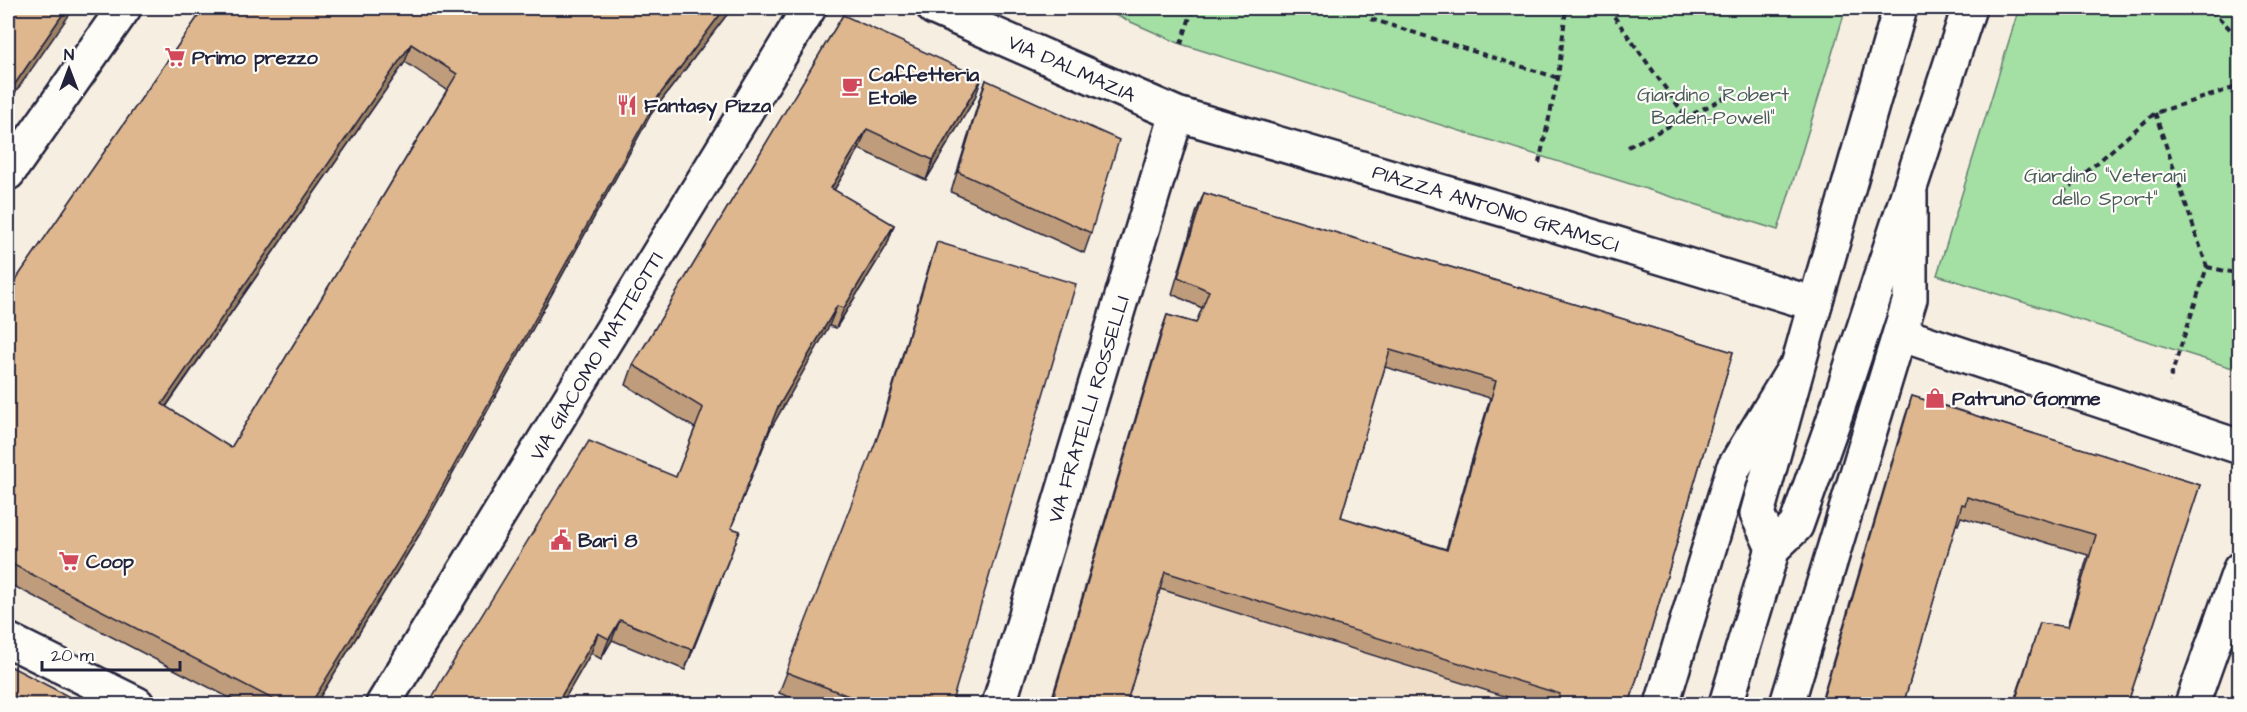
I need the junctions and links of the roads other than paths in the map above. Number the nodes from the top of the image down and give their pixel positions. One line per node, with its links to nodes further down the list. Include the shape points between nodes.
1 (124, 8): 7 (street)
2 (809, 8): 17 (street, VIA GIACOMO MATTEOTTI)
3 (934, 8): 6 (street, VIA DALMAZIA)
4 (1900, 8): 9 (street)
5 (1969, 8): 8 (street)
6 (1177, 114): 9 (street, PIAZZA ANTONIO GRAMSCI); 18 (street, VIA FRATELLI ROSSELLI)
7 (8, 173)
8 (1911, 187): 10 (street, via 1910,299); 13 (street, via 1796,526)
9 (1815, 304): 11 (street)
10 (1899, 334): 12 (street); 21 (street)
11 (1799, 361): 13 (street, via 1757,514); 19 (street, via 1733,469)
12 (2240, 447)
13 (1773, 548): 20 (street)
14 (2240, 569): 22 (street)
15 (8, 640): 16 (street)
16 (137, 705)
17 (383, 705)
18 (999, 705)
19 (1662, 705)
20 (1726, 705)
21 (1787, 705)
22 (2192, 705)

